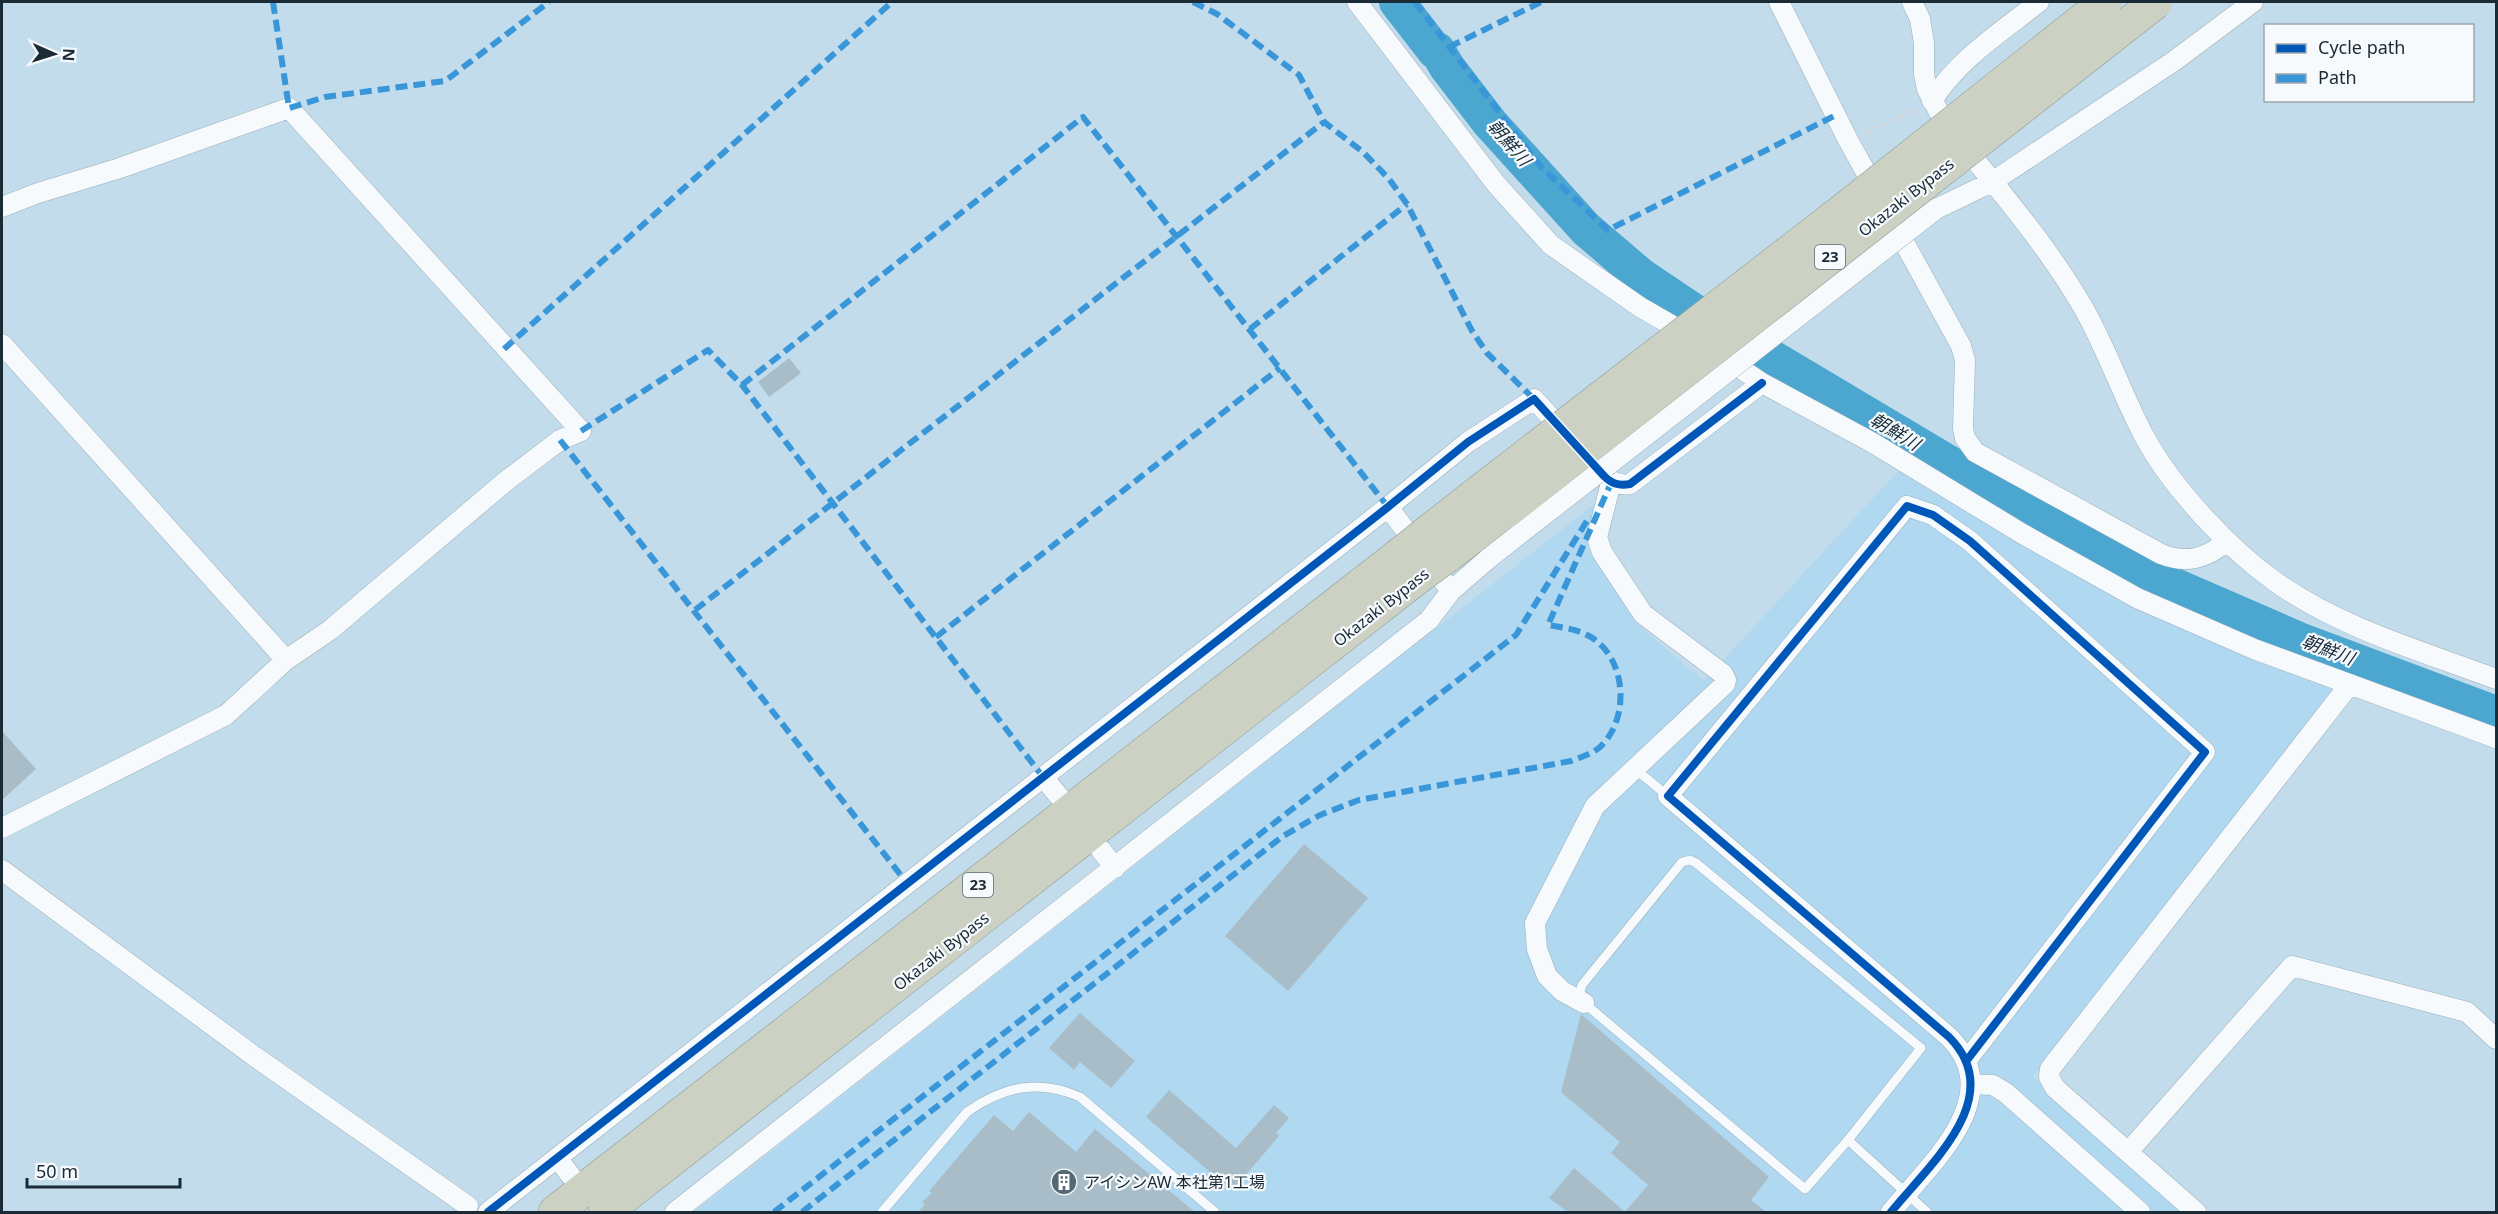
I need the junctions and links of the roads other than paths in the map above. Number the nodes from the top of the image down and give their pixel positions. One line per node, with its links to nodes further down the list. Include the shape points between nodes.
1 (1357, 2): 14 (street, via 1496,184 1551,245 1640,307)
2 (1779, 2): 18 (street, via 1848,140 1961,346 1965,360 1963,428 1969,446 2174,559 2211,554)
3 (1912, 2): 10 (street, via 1920,19 1924,74)
4 (2039, 2): 10 (street, via 1963,62)
5 (2105, 2): 16 (highway, Okazaki Bypass / 23, bridge, via 1847,207)
6 (2156, 2): 9 (highway, Okazaki Bypass / 23, bridge)
7 (2176, 2): 9 (highway, 23, bridge)
8 (2253, 2): 11 (street, via 2174,62)
9 (2048, 85): 16 (highway, Okazaki Bypass / 23, bridge)
10 (1932, 101): 11 (street)
11 (1992, 182): 18 (street, via 2084,308 2160,462); 20 (street, bridge, via 1936,209)
12 (2, 207): 21 (street, via 289,108 581,431 560,440 506,481 330,630)
13 (2, 344): 21 (street)
14 (1762, 383): 15 (street, via 1630,484); 23 (street, via 1873,443 2137,598 2254,649)
15 (1611, 483): 17 (street, via 1534,399 1468,442); 25 (street, via 1597,537 1602,552 1642,614 1726,680)
16 (1495, 500): 19 (highway, Okazaki Bypass / 23, bridge)
17 (1388, 507): 20 (street); 26 (street)
18 (2227, 541): 22 (street, via 2276,582 2346,623)
19 (1408, 567): 44 (highway, Okazaki Bypass / 23); 45 (highway, Okazaki Bypass / 23)
20 (1451, 591): 31 (street, via 1429,620)
21 (286, 660): 29 (street, via 226,715)
22 (2496, 679)
23 (2350, 684): 24 (street); 38 (street, via 2050,1069 2049,1077 2055,1088)
24 (2496, 738)
25 (1635, 768): 27 (lane); 33 (street, via 1595,806 1535,923 1537,949 1547,976 1562,991)
26 (1043, 777): 28 (street); 39 (street)
27 (1668, 796): 35 (street, via 1949,1037); 35 (street, via 1907,506 1933,514 1970,541 2205,752)
28 (1062, 800)
29 (2, 828)
30 (1101, 850): 31 (street)
31 (1115, 868): 46 (street)
32 (2, 870): 42 (street, via 236,1043)
33 (1584, 1003): 37 (lane, via 1805,1189); 37 (lane, via 1582,985 1682,862 1696,863 1921,1048)
34 (2496, 1039): 38 (street, via 2467,1012 2292,966)
35 (1967, 1060): 36 (street)
36 (1972, 1084): 41 (street, via 1960,1126); 51 (street, via 1993,1085 2006,1093)
37 (1848, 1140): 41 (lane)
38 (2128, 1152): 52 (street)
39 (558, 1159): 40 (street); 43 (street)
40 (571, 1176)
41 (1906, 1194): 49 (street); 50 (lane)
42 (468, 1206)
43 (488, 1212)
44 (555, 1212)
45 (605, 1212)
46 (675, 1212)
47 (882, 1212): 48 (lane, via 967,1112 985,1100 1026,1087 1063,1090 1080,1097)
48 (1215, 1212)
49 (1891, 1212)
50 (1927, 1212)
51 (2139, 1212)
52 (2196, 1212)

